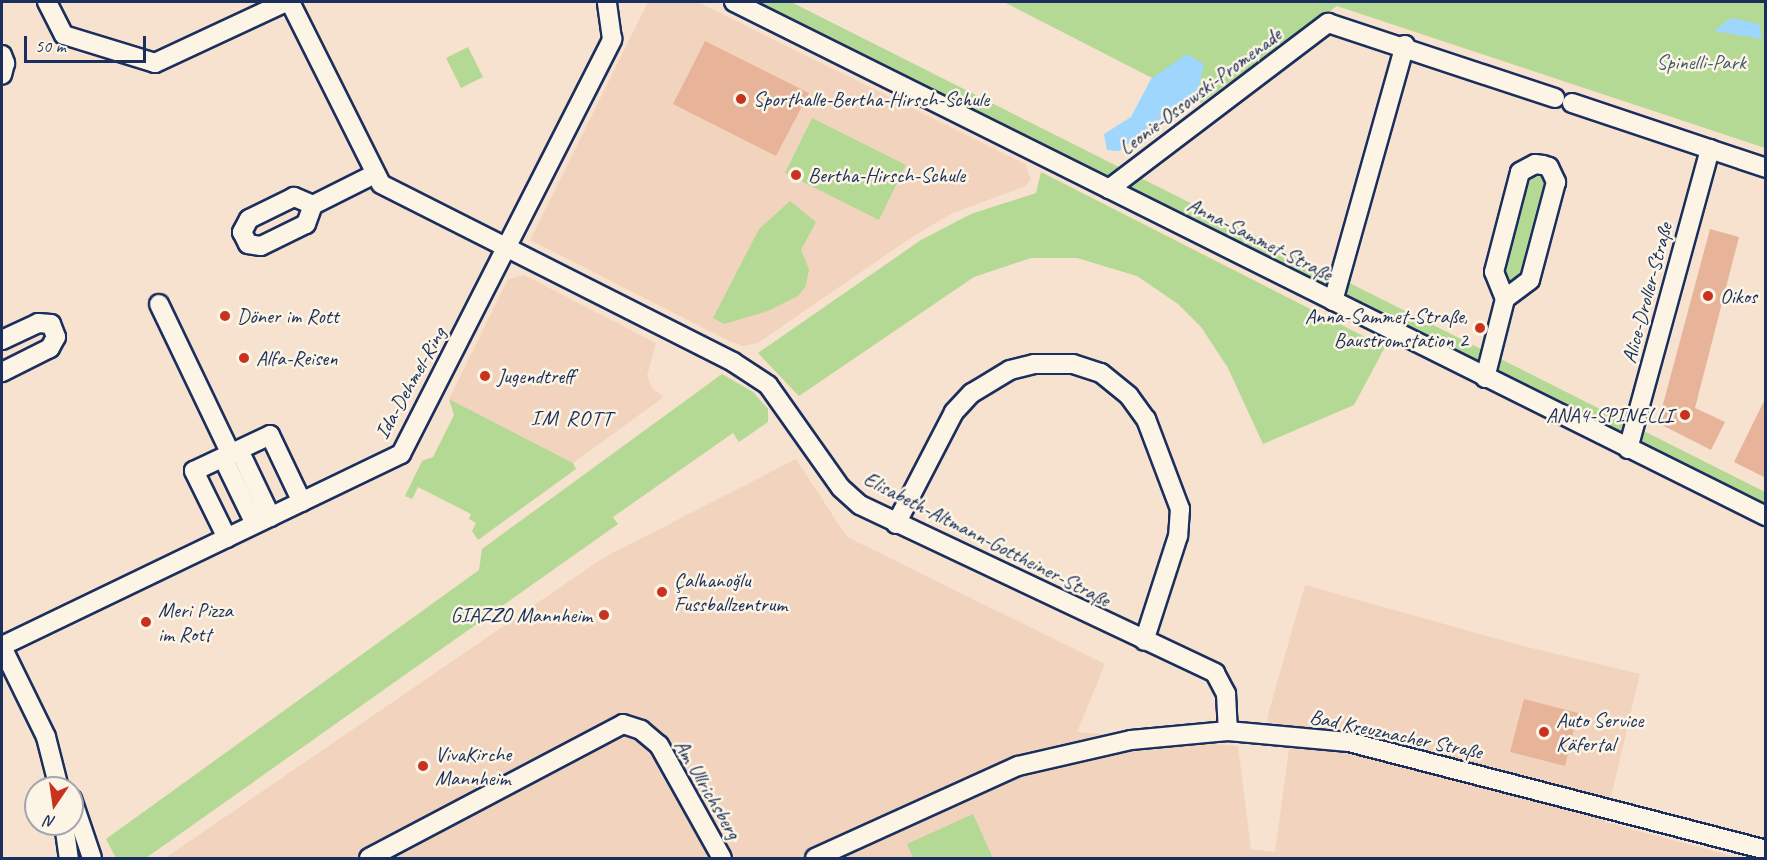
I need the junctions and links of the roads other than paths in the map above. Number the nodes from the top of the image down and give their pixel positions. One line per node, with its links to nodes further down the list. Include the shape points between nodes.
1 (47, 2): 2 (street, via 64,35 155,63)
2 (288, 2): 10 (street)
3 (607, 2): 13 (street, Ida-Dehmel-Ring, via 612,39)
4 (734, 2): 11 (street, Anna-Sammet-Straße)
5 (1405, 45): 8 (street, Leonie-Ossowski-Promenade); 11 (street, Leonie-Ossowski-Promenade, via 1328,23); 15 (street)
6 (2, 55): 7 (street)
7 (2, 75)
8 (1710, 149): 9 (street, Leonie-Ossowski-Promenade); 20 (street, Alice-Droller-Straße)
9 (1766, 168)
10 (375, 174): 12 (street); 13 (street, Elisabeth-Altmann-Gottheiner-Straße, via 381,183)
11 (1116, 184): 15 (street, Anna-Sammet-Straße)
12 (313, 205)
13 (506, 248): 22 (street, Ida-Dehmel-Ring, via 401,454); 25 (street, Elisabeth-Altmann-Gottheiner-Straße, via 733,362 768,385 851,499)
14 (1505, 299): 14 (street, via 1530,280 1556,182 1549,167 1543,165 1535,164 1520,172 1494,272); 19 (street)
15 (1333, 301): 19 (street, Anna-Sammet-Straße)
16 (159, 304): 21 (street)
17 (2, 340): 18 (street, via 38,322 51,324 56,336 50,348)
18 (2, 372)
19 (1485, 378): 20 (street, Anna-Sammet-Straße)
20 (1628, 449): 23 (street, Anna-Sammet-Straße)
21 (231, 454): 22 (street, via 270,435); 24 (street); 26 (street, via 194,471)
22 (302, 502): 24 (street, Ida-Dehmel-Ring)
23 (1766, 516)
24 (263, 521): 26 (street, Ida-Dehmel-Ring)
25 (897, 524): 27 (street, Elisabeth-Altmann-Gottheiner-Straße); 27 (street, via 954,412 972,393 1010,370 1034,364 1064,363 1101,373 1129,396 1146,419 1180,509 1178,536)
26 (226, 538): 28 (street, Ida-Dehmel-Ring)
27 (1144, 641): 29 (street, Elisabeth-Altmann-Gottheiner-Straße, via 1215,674 1226,694)
28 (2, 647): 30 (street, Ida-Dehmel-Ring)
29 (1228, 731): 35 (street, Bad Kreuznacher Straße, via 1359,744); 40 (street, Bad Kreuznacher Straße, via 1131,740 1018,766)
30 (56, 766): 31 (street, Ida-Dehmel-Ring); 32 (street, Ida-Dehmel-Ring)
31 (57, 776)
32 (62, 776)
33 (84, 834): 37 (street)
34 (66, 836): 36 (street)
35 (1766, 850)
36 (69, 858)
37 (92, 858)
38 (369, 858): 39 (street, Am Ullrichsberg, via 623,724 641,730 658,745)
39 (722, 858)
40 (815, 858)

